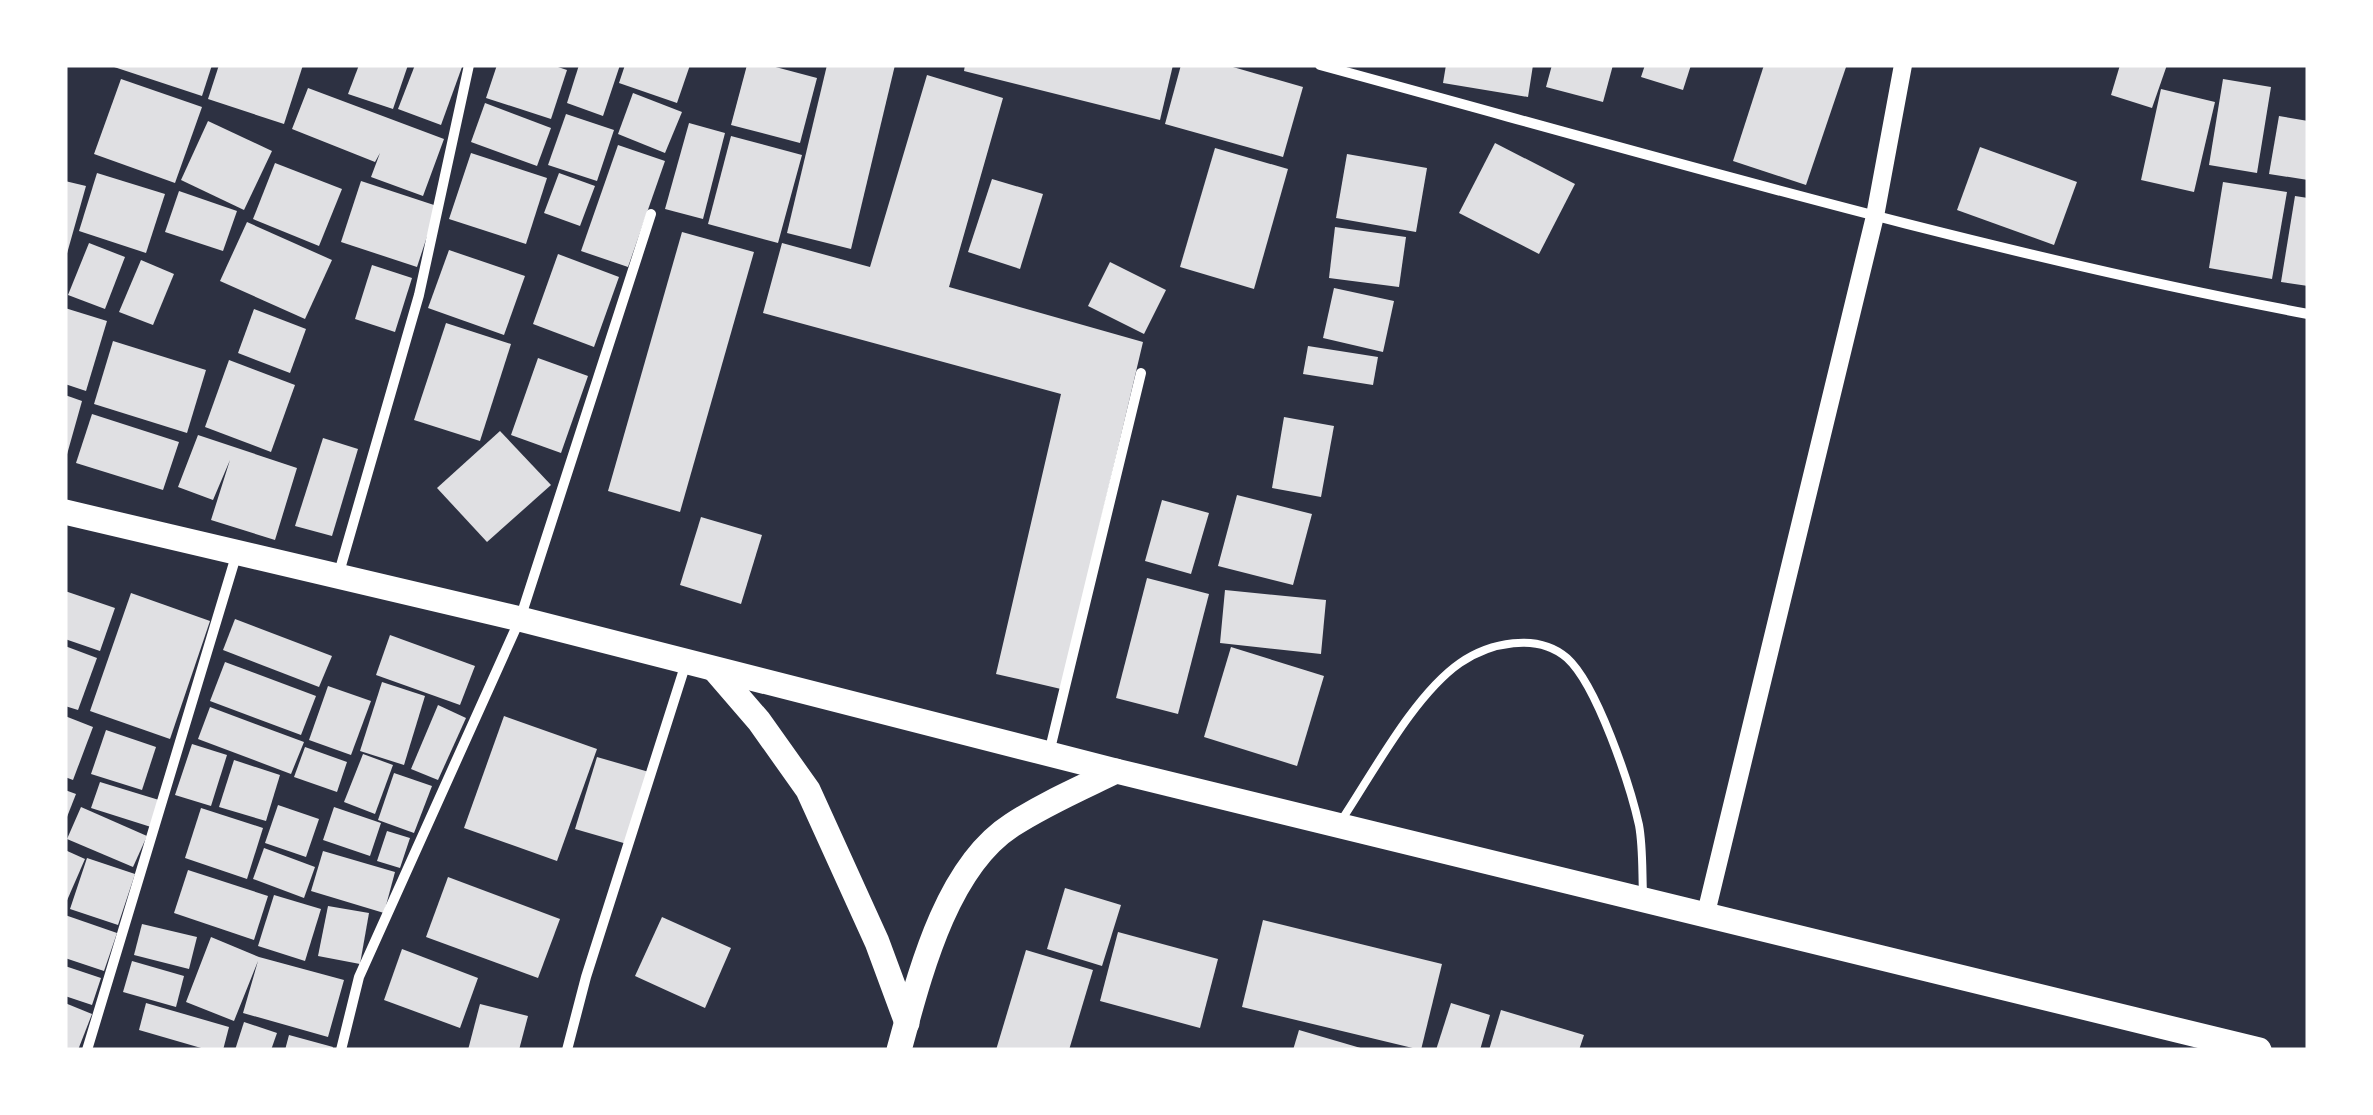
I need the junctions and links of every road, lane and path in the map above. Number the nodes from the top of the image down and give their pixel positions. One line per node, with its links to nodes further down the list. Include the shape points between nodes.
1 (469, 65): 10 (street, via 419,295)
2 (1320, 65): 5 (street)
3 (1903, 65): 5 (street)
4 (651, 214): 11 (street)
5 (1875, 216): 6 (street); 18 (street)
6 (2308, 314)
7 (1141, 373): 14 (street)
8 (65, 512): 9 (main road)
9 (236, 555): 10 (main road); 20 (street)
10 (337, 577): 11 (main road)
11 (520, 618): 12 (main road); 21 (street, via 359,977)
12 (686, 662): 13 (main road); 22 (street)
13 (715, 670): 14 (main road); 19 (main road, via 808,790)
14 (1049, 754): 15 (main road)
15 (1116, 771): 16 (main road); 19 (main road, via 1009,826 975,860 923,964)
16 (1338, 824): 17 (main road); 17 (lane, via 1431,688 1495,644 1540,644 1567,658 1602,710 1639,826)
17 (1643, 898): 18 (main road)
18 (1706, 913): 24 (main road)
19 (907, 1023): 23 (main road)
20 (87, 1050)
21 (341, 1050)
22 (567, 1050)
23 (899, 1050)
24 (2259, 1050)

